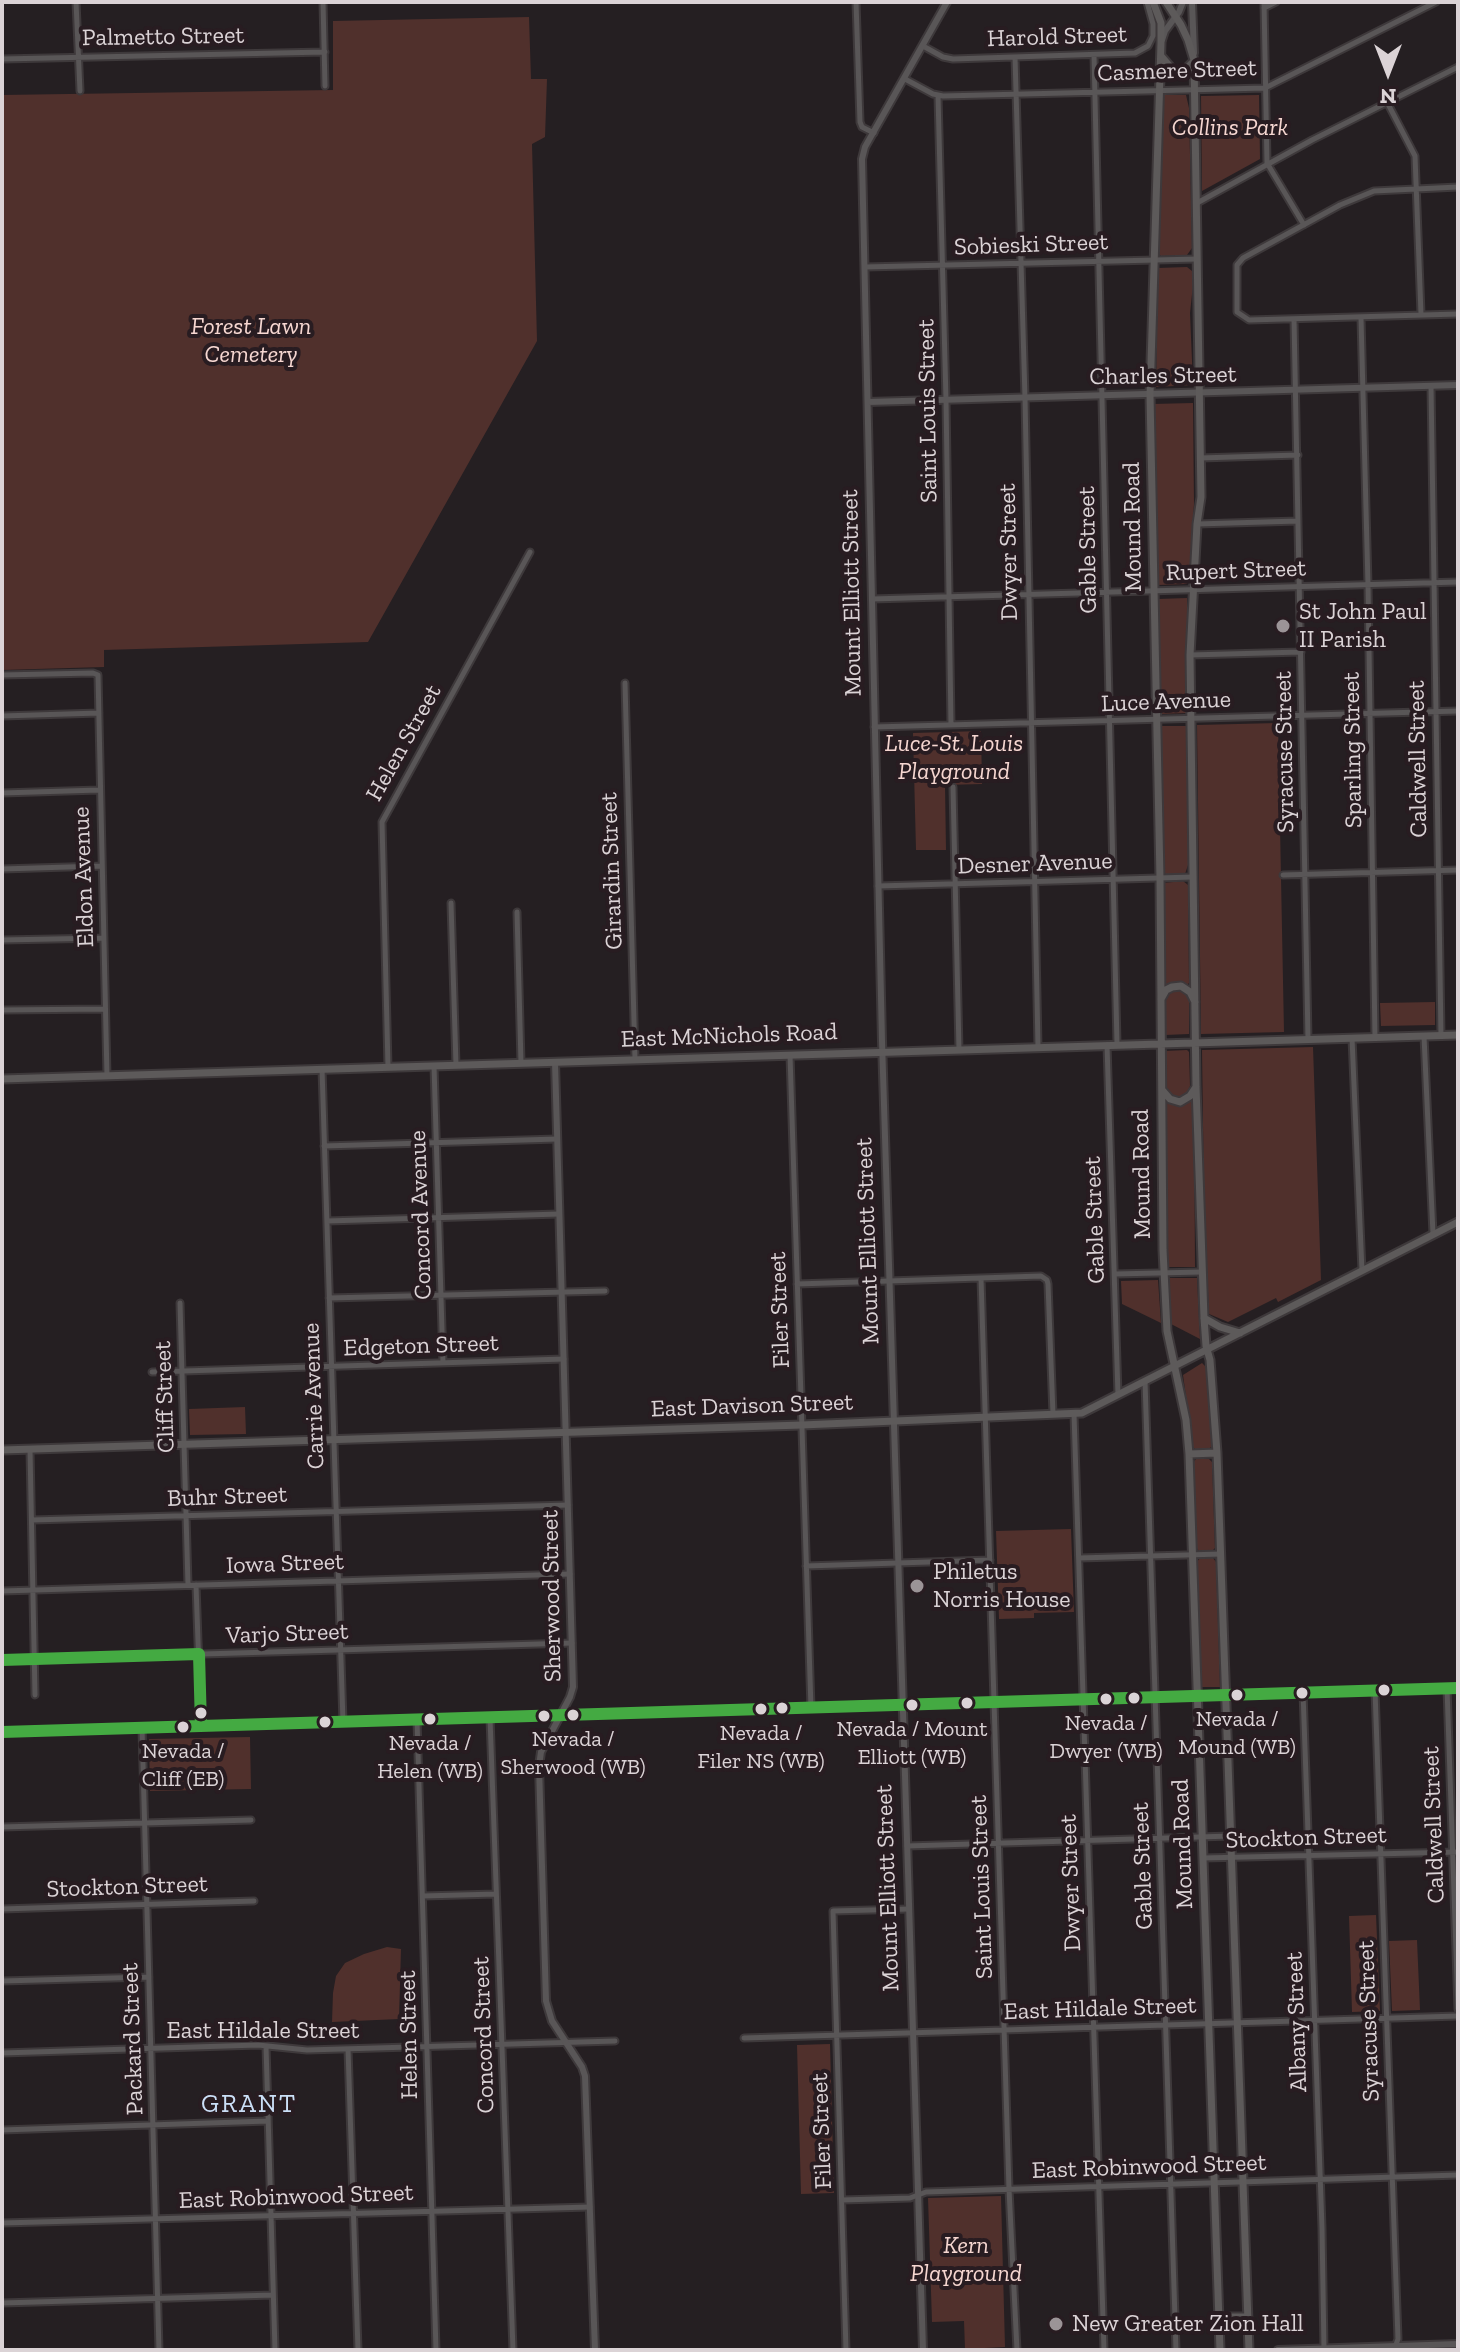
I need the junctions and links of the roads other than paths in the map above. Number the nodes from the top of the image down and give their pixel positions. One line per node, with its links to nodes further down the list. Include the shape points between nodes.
1 (76, 2): 18 (street)
2 (323, 2): 15 (street)
3 (856, 2): 33 (street, via 860,122)
4 (947, 2): 14 (street, Mount Elliott Street)
5 (1150, 2): 13 (main road, via 1161,23); 16 (street, Harold Street, via 1154,30 1148,46 1135,53)
6 (1166, 2): 12 (main road)
7 (1183, 2): 12 (street, Mound Road)
8 (1192, 2): 21 (street, Mound Road)
9 (1276, 2): 11 (street)
10 (1436, 2): 25 (street, Casmere Street)
11 (1264, 5): 25 (street)
12 (1176, 17): 13 (street, Mound Road); 21 (main road)
13 (1161, 43): 17 (main road, Mound Road)
14 (923, 46): 19 (street, Harold Street, via 948,59); 23 (street, Mount Elliott Street)
15 (325, 52): 18 (street, Palmetto Street); 24 (street)
16 (1094, 55): 19 (street, Harold Street); 29 (street, Gable Street)
17 (1161, 56): 21 (main road, via 1180,71); 28 (main road, Mound Road)
18 (78, 57): 20 (street, Palmetto Street); 27 (street)
19 (1015, 57): 30 (street, Dwyer Street)
20 (2, 59)
21 (1194, 60): 26 (main road, Mound Road)
22 (1458, 67): 32 (street)
23 (905, 79): 31 (street, Casmere Street); 33 (street, Mount Elliott Street)
24 (325, 86)
25 (1265, 88): 26 (street, Casmere Street); 34 (street)
26 (1194, 90): 28 (street, Casmere Street); 37 (main road, Mound Road)
27 (80, 91)
28 (1159, 91): 29 (street, Casmere Street); 39 (main road, Mound Road)
29 (1095, 92): 30 (street, Casmere Street); 41 (street, Gable Street)
30 (1016, 94): 31 (street, Casmere Street); 42 (street, Dwyer Street)
31 (938, 96): 43 (street, Saint Louis Street)
32 (1387, 102): 34 (street); 36 (street, via 1415,156)
33 (874, 133): 44 (street, Mount Elliott Street, via 862,159)
34 (1267, 163): 37 (street); 38 (street)
35 (1458, 187): 36 (street)
36 (1417, 189): 38 (street, via 1374,191); 45 (street)
37 (1197, 203): 40 (main road, Mound Road)
38 (1304, 225): 48 (street, via 1237,265 1237,312 1242,317)
39 (1155, 259): 40 (street, Sobieski Street); 41 (street, Sobieski Street); 54 (main road, Mound Road)
40 (1197, 259): 53 (main road, Mound Road)
41 (1100, 261): 42 (street, Sobieski Street); 55 (street, Gable Street)
42 (1021, 263): 43 (street, Sobieski Street); 56 (street, Dwyer Street)
43 (942, 265): 44 (street, Sobieski Street); 57 (street, Saint Louis Street)
44 (865, 267): 58 (street, Mount Elliott Street)
45 (1421, 314): 46 (street); 47 (street)
46 (1458, 314)
47 (1361, 318): 48 (street); 51 (street, Sparling Street)
48 (1294, 319): 52 (street, Syracuse Street)
49 (1458, 385): 50 (street, Charles Street)
50 (1431, 386): 51 (street, Charles Street); 65 (street, Caldwell Street)
51 (1363, 389): 52 (street, Charles Street); 66 (street, Sparling Street)
52 (1296, 391): 53 (street, Charles Street); 59 (street, Syracuse Street)
53 (1198, 394): 54 (street, Charles Street); 60 (main road, Mound Road)
54 (1150, 395): 55 (street, Charles Street); 69 (main road, Mound Road)
55 (1103, 396): 56 (street, Charles Street); 70 (street, Gable Street)
56 (1025, 398): 57 (street, Charles Street); 71 (street, Dwyer Street)
57 (946, 400): 58 (street, Charles Street); 72 (street, Saint Louis Street)
58 (868, 402): 73 (street, Mount Elliott Street)
59 (1298, 455): 60 (street); 61 (street, Syracuse Street)
60 (1200, 458): 62 (main road, Mound Road)
61 (1298, 521): 62 (street); 67 (street, Syracuse Street)
62 (1197, 524): 68 (main road, Mound Road)
63 (530, 552): 133 (street, Helen Street, via 382,822)
64 (1458, 582): 65 (street, Rupert Street)
65 (1433, 583): 66 (street, Rupert Street); 79 (street, Caldwell Street)
66 (1368, 585): 67 (street, Rupert Street); 81 (street, Sparling Street)
67 (1300, 587): 68 (street, Rupert Street); 74 (street, Syracuse Street)
68 (1193, 590): 69 (street, Rupert Street); 75 (main road, Mound Road)
69 (1155, 592): 70 (street, Rupert Street); 84 (main road, Mound Road)
70 (1107, 593): 71 (street, Rupert Street); 86 (street, Gable Street)
71 (1028, 595): 72 (street, Rupert Street); 87 (street, Dwyer Street)
72 (949, 597): 73 (street, Rupert Street); 88 (street, Saint Louis Street)
73 (872, 599): 89 (street, Mount Elliott Street)
74 (1301, 652): 75 (street); 83 (street, Syracuse Street)
75 (1190, 655): 85 (main road, Mound Road)
76 (2, 675): 80 (street, Eldon Avenue, via 93,673 98,677)
77 (625, 683): 128 (street, Girardin Street)
78 (1458, 711): 79 (street, Luce Avenue)
79 (1435, 712): 81 (street, Luce Avenue); 95 (street, Caldwell Street)
80 (99, 713): 82 (street); 91 (street, Eldon Avenue)
81 (1371, 714): 83 (street, Luce Avenue); 97 (street, Sparling Street)
82 (2, 716)
83 (1302, 716): 85 (street, Luce Avenue); 98 (street, Syracuse Street)
84 (1157, 719): 85 (street, Luce Avenue); 86 (street, Luce Avenue); 101 (main road, Mound Road)
85 (1191, 719): 100 (main road, Mound Road)
86 (1109, 721): 87 (street, Luce Avenue); 102 (street, Gable Street)
87 (1030, 723): 88 (street, Luce Avenue); 103 (street, Dwyer Street)
88 (951, 725): 89 (street, Luce Avenue)
89 (874, 727): 105 (street, Mount Elliott Street)
90 (953, 787): 104 (street)
91 (99, 790): 92 (street); 93 (street, Eldon Avenue)
92 (2, 793)
93 (101, 866): 94 (street); 108 (street, Eldon Avenue)
94 (2, 869)
95 (1438, 870): 96 (street); 97 (street); 116 (street, Caldwell Street)
96 (1458, 870)
97 (1372, 872): 98 (street); 118 (street, Sparling Street)
98 (1306, 874): 99 (street); 119 (street, Syracuse Street)
99 (1283, 875)
100 (1194, 877): 101 (street, Desner Avenue); 111 (main road, Mound Road)
101 (1160, 878): 102 (street, Desner Avenue); 110 (main road, Mound Road)
102 (1113, 879): 103 (street, Desner Avenue); 123 (street, Gable Street)
103 (1034, 882): 104 (street, Desner Avenue); 124 (street, Dwyer Street)
104 (955, 884): 105 (street, Desner Avenue); 125 (street)
105 (878, 886): 126 (street, Mount Elliott Street)
106 (451, 903): 132 (street)
107 (517, 912): 130 (street)
108 (104, 938): 109 (street); 112 (street, Eldon Avenue)
109 (2, 940)
110 (1160, 1000): 111 (main road, via 1166,990 1181,986); 121 (main road, Mound Road)
111 (1195, 1004): 120 (main road, Mound Road)
112 (105, 1009): 113 (street); 135 (street, Eldon Avenue)
113 (2, 1010)
114 (1458, 1035): 116 (main road, East McNichols Road)
115 (1424, 1036): 116 (main road, East McNichols Road); 118 (main road, East McNichols Road); 146 (street)
116 (1441, 1036)
117 (1352, 1038): 118 (main road, East McNichols Road); 119 (main road, East McNichols Road); 147 (street)
118 (1375, 1038)
119 (1308, 1039): 120 (main road, East McNichols Road)
120 (1196, 1042): 121 (main road, East McNichols Road); 137 (main road, Mound Road)
121 (1161, 1043): 123 (main road, East McNichols Road); 138 (main road, Mound Road)
122 (1107, 1044): 123 (main road, East McNichols Road); 124 (main road, East McNichols Road); 150 (street, Gable Street)
123 (1117, 1044)
124 (1038, 1047): 125 (main road, East McNichols Road)
125 (959, 1050): 126 (main road, East McNichols Road)
126 (882, 1052): 127 (main road, East McNichols Road); 152 (street, Mount Elliott Street)
127 (790, 1054): 128 (main road, East McNichols Road); 153 (street, Filer Street)
128 (635, 1059): 129 (main road, East McNichols Road)
129 (555, 1062): 130 (main road, East McNichols Road); 139 (street, Sherwood Street)
130 (521, 1063): 132 (main road, East McNichols Road)
131 (434, 1065): 132 (main road, East McNichols Road); 133 (main road, East McNichols Road); 140 (street, Concord Avenue)
132 (456, 1065)
133 (388, 1067): 134 (main road, East McNichols Road)
134 (322, 1069): 135 (main road, East McNichols Road); 141 (street, Carrie Avenue)
135 (107, 1076): 136 (main road, East McNichols Road)
136 (2, 1079)
137 (1196, 1086): 138 (main road, via 1180,1102); 148 (main road, Mound Road)
138 (1162, 1089): 149 (main road, Mound Road)
139 (557, 1139): 140 (street); 142 (street, Sherwood Street)
140 (436, 1143): 141 (street); 143 (street, Concord Avenue)
141 (324, 1146): 144 (street, Carrie Avenue)
142 (559, 1214): 143 (street); 154 (street, Sherwood Street)
143 (439, 1218): 144 (street); 156 (street, Concord Avenue)
144 (327, 1221): 157 (street, Carrie Avenue)
145 (1458, 1222): 146 (main road, East Davison Street)
146 (1433, 1235): 147 (main road, East Davison Street)
147 (1362, 1271): 160 (main road, East Davison Street)
148 (1201, 1272): 149 (street); 159 (main road, Mound Road)
149 (1164, 1273): 150 (street); 165 (main road, Mound Road)
150 (1115, 1274): 169 (street, Gable Street)
151 (981, 1278): 152 (street); 171 (street, via 1047,1280); 172 (street, Saint Louis Street)
152 (889, 1281): 153 (street); 173 (street, Mount Elliott Street)
153 (797, 1284): 174 (street, Filer Street)
154 (562, 1291): 155 (street); 156 (street); 162 (street, Sherwood Street)
155 (605, 1291)
156 (441, 1295): 157 (street); 163 (street, Concord Avenue)
157 (329, 1298): 164 (street, Carrie Avenue)
158 (180, 1303): 166 (street, Cliff Street)
159 (1204, 1318): 160 (main road); 161 (main road, Mound Road)
160 (1240, 1333): 161 (main road, East Davison Street)
161 (1207, 1351): 165 (main road, East Davison Street); 180 (main road, Mound Road)
162 (564, 1359): 163 (street, Edgeton Street); 175 (street, Sherwood Street)
163 (443, 1363): 164 (street, Edgeton Street)
164 (331, 1366): 166 (street, Edgeton Street); 176 (street, Carrie Avenue)
165 (1175, 1367): 168 (main road, East Davison Street); 181 (main road, Mound Road)
166 (182, 1371): 167 (street, Edgeton Street); 177 (street, Cliff Street)
167 (152, 1372)
168 (1145, 1381): 169 (main road, East Davison Street); 188 (street, Gable Street)
169 (1118, 1395): 170 (main road, East Davison Street)
170 (1074, 1414): 171 (main road, East Davison Street); 189 (street, Dwyer Street)
171 (1053, 1415): 172 (main road, East Davison Street)
172 (985, 1417): 173 (main road, East Davison Street); 190 (street, Saint Louis Street)
173 (893, 1421): 174 (main road, East Davison Street); 191 (street, Mount Elliott Street)
174 (802, 1425): 175 (main road, East Davison Street); 192 (street, Filer Street)
175 (566, 1433): 176 (main road, East Davison Street); 182 (street, Sherwood Street)
176 (333, 1439): 177 (main road, East Davison Street); 183 (street, Carrie Avenue)
177 (184, 1444): 178 (main road, East Davison Street); 184 (street, Cliff Street)
178 (30, 1449): 179 (main road, East Davison Street); 185 (street)
179 (2, 1450)
180 (1217, 1453): 181 (main road); 186 (main road, Mound Road)
181 (1189, 1454): 187 (main road, Mound Road)
182 (568, 1505): 183 (street, Buhr Street); 193 (street, Sherwood Street)
183 (336, 1511): 184 (street, Buhr Street); 194 (street, Carrie Avenue)
184 (186, 1516): 185 (street, Buhr Street); 195 (street, Cliff Street)
185 (32, 1520): 197 (street)
186 (1221, 1554): 187 (street); 208 (main road, Mound Road)
187 (1193, 1555): 188 (street); 210 (main road, Mound Road)
188 (1151, 1556): 189 (street); 211 (street, Gable Street)
189 (1079, 1558): 212 (street, Dwyer Street)
190 (990, 1560): 191 (street); 213 (street, Saint Louis Street)
191 (898, 1563): 192 (street); 214 (street, Mount Elliott Street)
192 (806, 1566): 215 (street, Filer Street)
193 (570, 1574): 194 (street, Iowa Street); 199 (street, Sherwood Street)
194 (338, 1581): 196 (street, Iowa Street); 200 (street, Carrie Avenue)
195 (188, 1585): 196 (street, Iowa Street); 197 (street, Iowa Street)
196 (196, 1585): 201 (street)
197 (33, 1590): 198 (street, Iowa Street); 202 (street)
198 (2, 1591)
199 (572, 1643): 200 (street, Varjo Street); 216 (street, Sherwood Street, via 573,1687)
200 (340, 1650): 201 (street, Varjo Street); 219 (street, Carrie Avenue)
201 (199, 1654): 202 (street, Varjo Street); 220 (street)
202 (34, 1659): 203 (street, Varjo Street); 209 (street)
203 (2, 1660)
204 (1447, 1688): 205 (street); 206 (street); 232 (street, Caldwell Street)
205 (1458, 1688)
206 (1375, 1690): 207 (street); 233 (street, Syracuse Street)
207 (1303, 1692): 208 (street); 234 (street, Albany Street)
208 (1226, 1694): 210 (street); 227 (main road, Mound Road)
209 (35, 1695)
210 (1198, 1695): 211 (street); 226 (main road, Mound Road)
211 (1155, 1697): 212 (street); 228 (street, Gable Street)
212 (1083, 1699): 213 (street); 229 (street, Dwyer Street)
213 (994, 1702): 214 (street); 230 (street, Saint Louis Street)
214 (902, 1704): 215 (street); 231 (street, Mount Elliott Street)
215 (811, 1708): 216 (street)
216 (561, 1716): 217 (street); 258 (street, Sherwood Street, via 539,1766 546,2001)
217 (490, 1718): 218 (street); 237 (street, Concord Street)
218 (417, 1720): 219 (street); 238 (street, Helen Street)
219 (343, 1722): 220 (street)
220 (201, 1726): 221 (street)
221 (142, 1728): 222 (street); 224 (street, Packard Street)
222 (2, 1732)
223 (251, 1820): 224 (street)
224 (145, 1823): 225 (street); 240 (street, Packard Street)
225 (2, 1827)
226 (1203, 1836): 227 (street, Stockton Street); 228 (street, Stockton Street); 235 (main road, Mound Road)
227 (1231, 1836): 236 (main road, Mound Road)
228 (1160, 1838): 229 (street, Stockton Street); 251 (street, Gable Street)
229 (1088, 1840): 230 (street, Stockton Street); 252 (street, Dwyer Street)
230 (998, 1843): 231 (street, Stockton Street); 253 (street, Saint Louis Street)
231 (907, 1846): 242 (street, Mount Elliott Street)
232 (1455, 1852): 233 (street, Stockton Street); 245 (street, Caldwell Street)
233 (1381, 1854): 234 (street, Stockton Street); 247 (street, Syracuse Street)
234 (1308, 1855): 236 (street, Stockton Street); 248 (street, Albany Street)
235 (1203, 1858): 236 (street, Stockton Street); 250 (main road, Mound Road)
236 (1232, 1858): 249 (main road, Mound Road)
237 (496, 1894): 238 (street); 259 (street, Concord Street)
238 (423, 1896): 261 (street, Helen Street)
239 (254, 1901): 240 (street, Stockton Street)
240 (147, 1905): 241 (street, Stockton Street); 243 (street, Packard Street)
241 (2, 1909)
242 (909, 1909): 254 (street, Mount Elliott Street); 255 (street, Filer Street, via 833,1911)
243 (149, 1977): 244 (street); 262 (street, Packard Street)
244 (2, 1981)
245 (1458, 2009)
246 (1458, 2016): 247 (street, East Hildale Street)
247 (1387, 2019): 248 (street, East Hildale Street); 269 (street, Syracuse Street)
248 (1315, 2020): 249 (street, East Hildale Street); 270 (street, Albany Street)
249 (1238, 2023): 250 (street, East Hildale Street); 271 (main road, Mound Road)
250 (1209, 2024): 251 (street, East Hildale Street); 272 (main road, Mound Road)
251 (1166, 2025): 252 (street, East Hildale Street); 273 (street, Gable Street)
252 (1093, 2027): 253 (street, East Hildale Street); 274 (street, Dwyer Street)
253 (1005, 2030): 254 (street, East Hildale Street); 275 (street, Saint Louis Street)
254 (912, 2034): 255 (street, East Hildale Street); 276 (street, Mount Elliott Street)
255 (837, 2036): 256 (street, East Hildale Street); 277 (street, Filer Street)
256 (744, 2038)
257 (615, 2041): 258 (street, East Hildale Street)
258 (566, 2043): 259 (street, East Hildale Street); 278 (street, Sherwood Street, via 585,2076)
259 (502, 2045): 261 (street, East Hildale Street); 279 (street, Concord Street)
260 (266, 2046): 262 (street, East Hildale Street); 263 (street, East Hildale Street); 265 (street)
261 (427, 2047): 263 (street, East Hildale Street); 280 (street, Helen Street)
262 (151, 2049): 264 (street, East Hildale Street); 266 (street, Packard Street)
263 (348, 2049): 281 (street)
264 (2, 2053)
265 (268, 2121): 266 (street); 282 (street)
266 (153, 2125): 267 (street); 283 (street, Packard Street)
267 (2, 2130)
268 (1458, 2175): 269 (street, East Robinwood Street)
269 (1392, 2177): 270 (street, East Robinwood Street); 291 (street, Syracuse Street, via 1398,2339)
270 (1320, 2179): 271 (street, East Robinwood Street); 292 (street, Albany Street)
271 (1243, 2182): 272 (street, East Robinwood Street); 289 (main road, Mound Road)
272 (1214, 2183): 273 (street, East Robinwood Street); 288 (main road, Mound Road)
273 (1171, 2185): 274 (street, East Robinwood Street); 303 (street, Gable Street)
274 (1098, 2187): 275 (street, East Robinwood Street); 302 (street, Dwyer Street)
275 (1009, 2189): 276 (street, East Robinwood Street); 301 (street, Saint Louis Street)
276 (919, 2195): 277 (street, East Robinwood Street); 300 (street, Mount Elliott Street)
277 (842, 2200): 299 (street, Filer Street)
278 (590, 2207): 279 (street, East Robinwood Street); 298 (street, Sherwood Street)
279 (509, 2209): 280 (street, East Robinwood Street); 297 (street, Concord Street)
280 (432, 2211): 281 (street, East Robinwood Street); 296 (street, Helen Street)
281 (353, 2212): 282 (street, East Robinwood Street); 295 (street)
282 (271, 2215): 283 (street, East Robinwood Street); 285 (street)
283 (156, 2219): 284 (street, East Robinwood Street); 286 (street, Packard Street)
284 (2, 2223)
285 (273, 2295): 286 (street); 294 (street)
286 (158, 2299): 287 (street); 293 (street, Packard Street)
287 (2, 2303)
288 (1219, 2317): 289 (main road); 304 (main road, Mound Road)
289 (1248, 2317): 305 (main road, Mound Road)
290 (1458, 2344): 291 (street)
291 (1394, 2348): 292 (street)
292 (1324, 2349): 306 (street)
293 (159, 2350)
294 (275, 2350)
295 (358, 2350)
296 (436, 2350)
297 (513, 2350)
298 (595, 2350)
299 (846, 2350)
300 (923, 2350)
301 (1017, 2350)
302 (1104, 2350)
303 (1176, 2350)
304 (1220, 2350)
305 (1249, 2350)
306 (1278, 2350)

